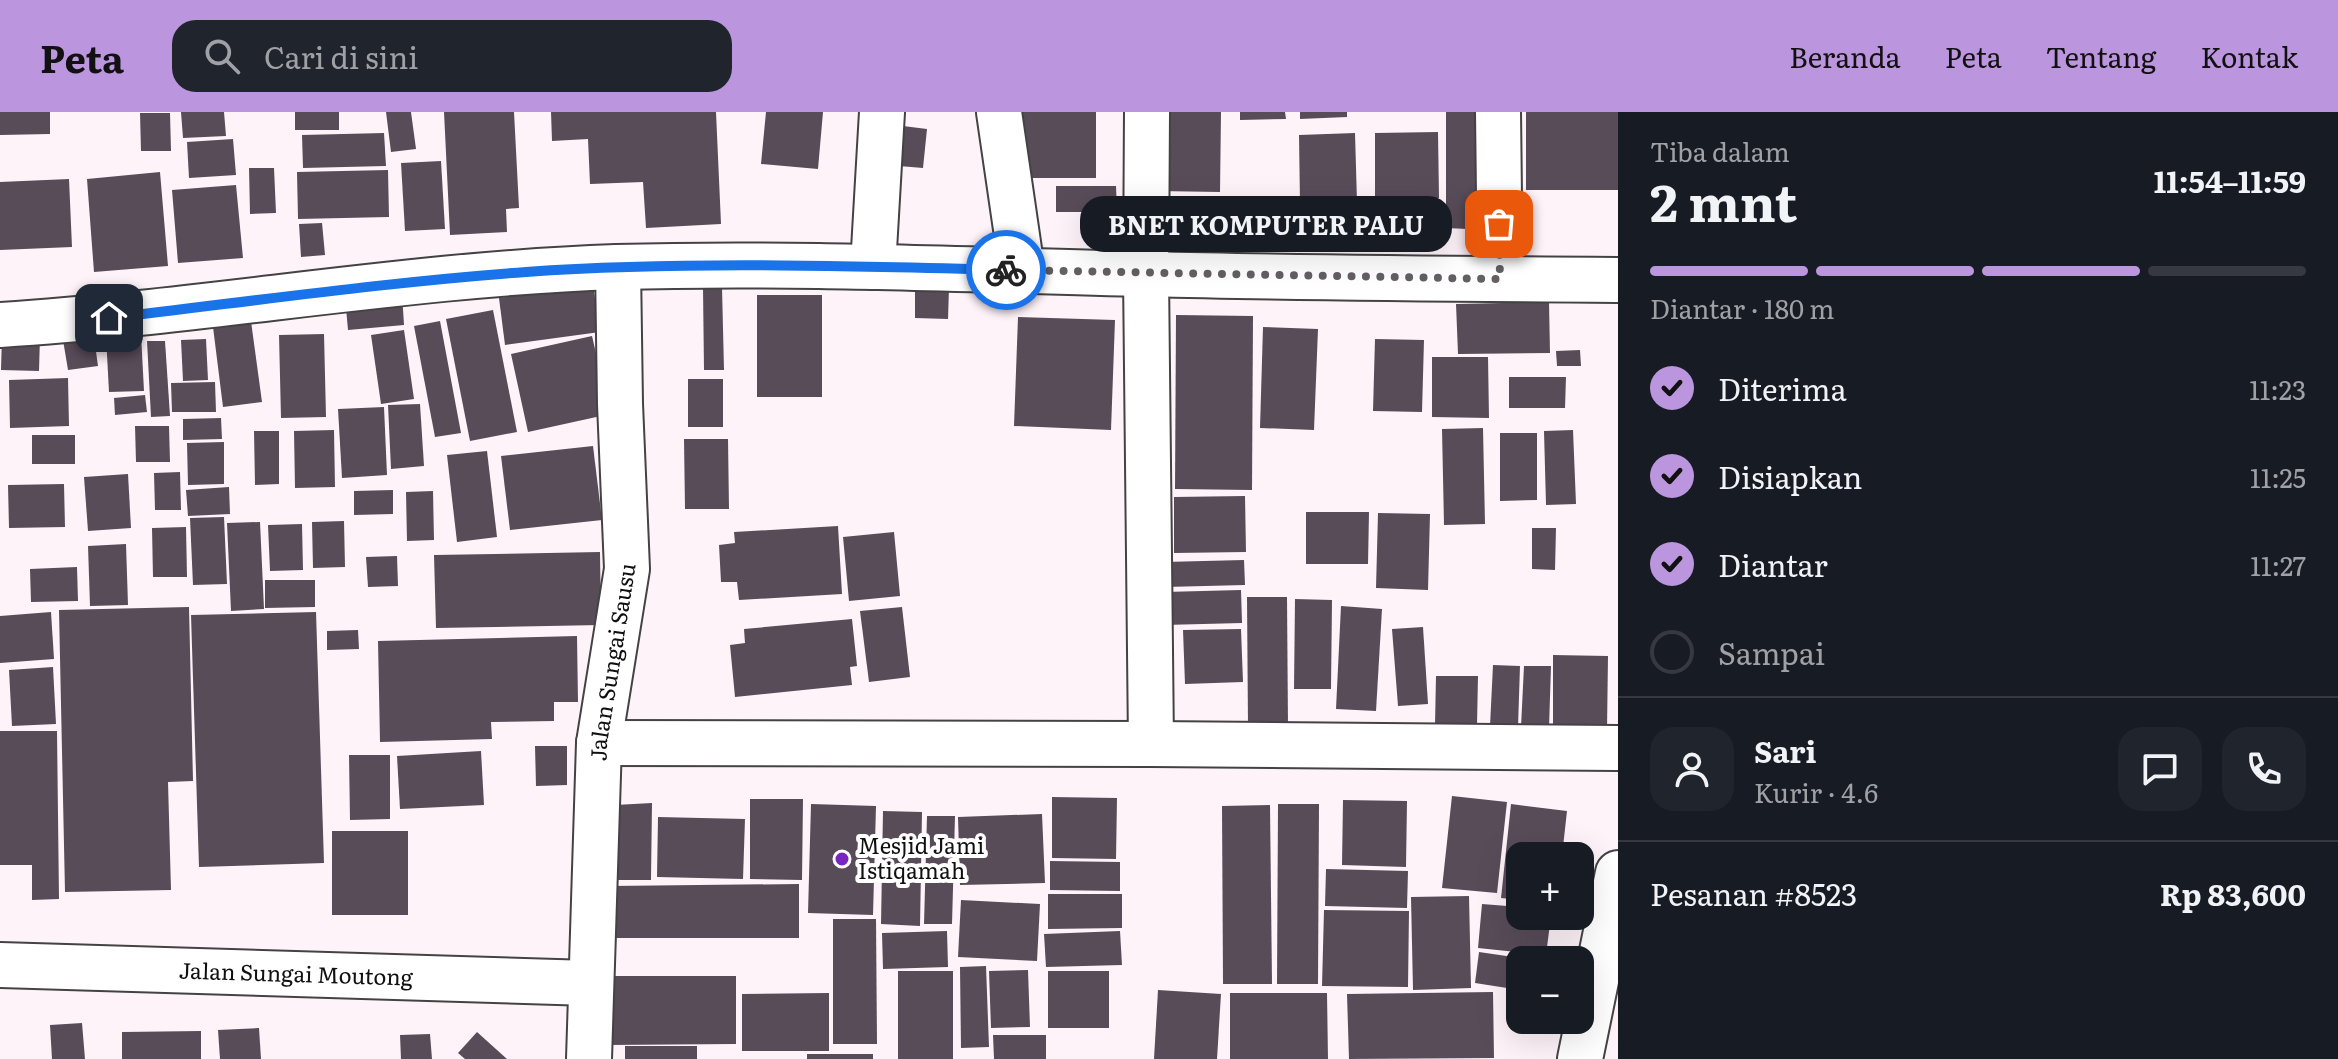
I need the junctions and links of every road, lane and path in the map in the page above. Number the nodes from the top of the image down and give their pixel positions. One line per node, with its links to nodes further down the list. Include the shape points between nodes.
1 (882, 112): 6 (street)
2 (999, 112): 7 (street)
3 (1147, 112): 8 (street)
4 (1498, 112): 9 (street)
5 (618, 267): 6 (street); 11 (street); 12 (street, Jalan Sungai Sausu, via 627,569)
6 (873, 267): 7 (street)
7 (1022, 270): 8 (street)
8 (1146, 274): 9 (street); 13 (street)
9 (1500, 279): 10 (street)
10 (1618, 280)
11 (0, 325)
12 (599, 743): 13 (street); 17 (street, Jalan Sungai Sausu)
13 (1151, 744): 14 (street)
14 (1618, 748)
15 (1618, 873): 19 (street)
16 (0, 965): 17 (street, Jalan Sungai Moutong)
17 (590, 983): 18 (street, Jalan Sungai Sausu)
18 (589, 1059)
19 (1580, 1059)

